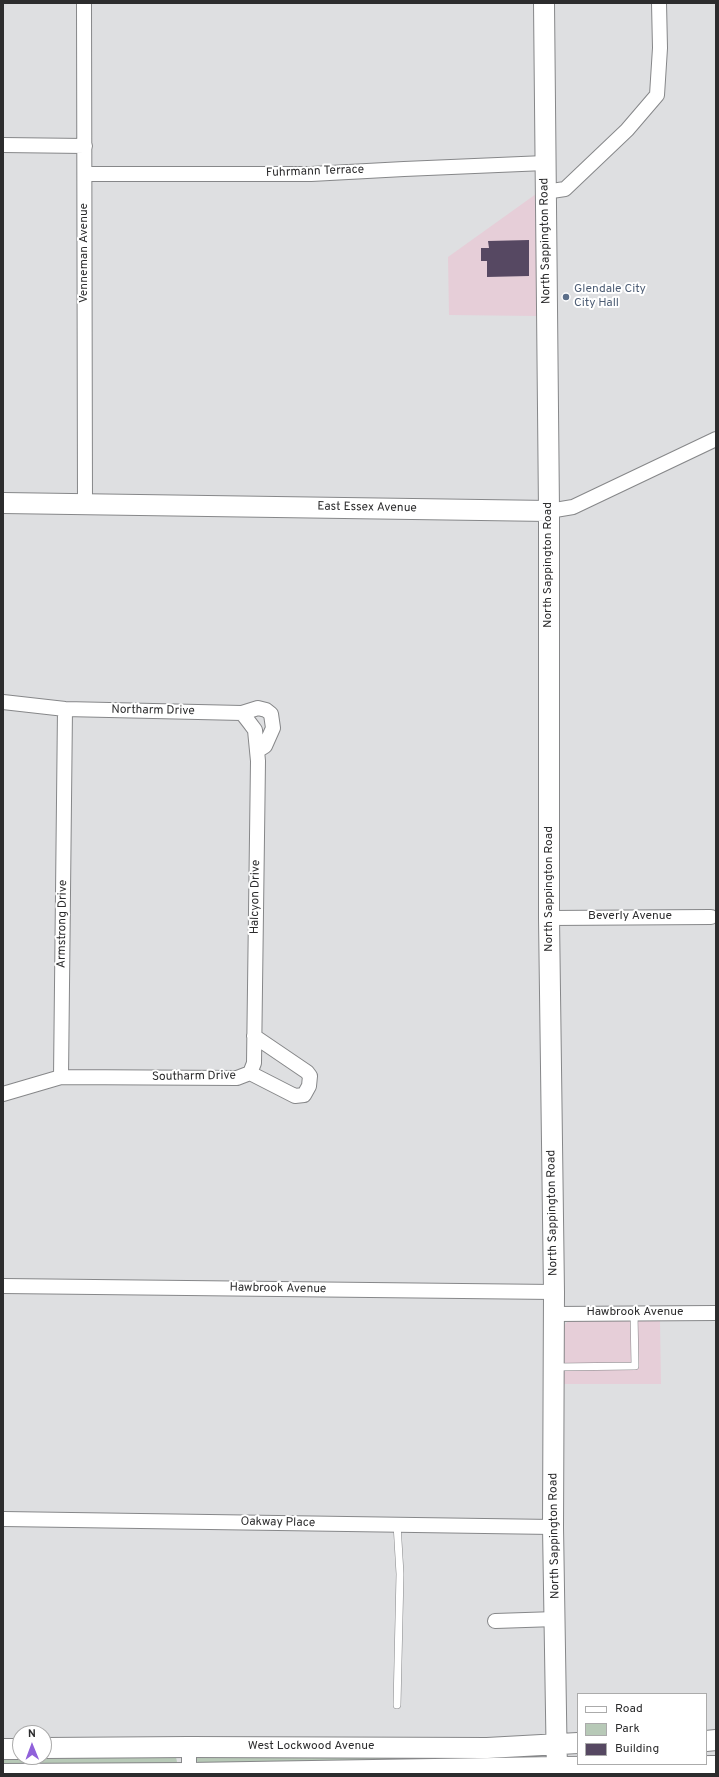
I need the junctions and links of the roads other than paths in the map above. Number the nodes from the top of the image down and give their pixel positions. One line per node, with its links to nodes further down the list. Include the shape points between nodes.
1 (84, 3): 5 (street, Venneman Avenue)
2 (544, 3): 6 (street, North Sappington Road)
3 (659, 3): 8 (street, via 657,95 627,130 565,189)
4 (3, 145): 5 (street)
5 (85, 146): 7 (street, Venneman Avenue)
6 (545, 163): 7 (street, Fuhrmann Terrace, via 311,174); 8 (street, North Sappington Road)
7 (85, 174): 11 (street, Venneman Avenue)
8 (545, 192): 12 (street, North Sappington Road)
9 (716, 439): 12 (street, East Essex Avenue, via 573,507)
10 (3, 504): 11 (street, East Essex Avenue)
11 (85, 504): 12 (street, East Essex Avenue)
12 (550, 511): 18 (street, North Sappington Road)
13 (3, 702): 14 (street, Northarm Drive)
14 (65, 709): 15 (street, Northarm Drive); 21 (street, Armstrong Drive)
15 (246, 717): 16 (street, Halcyon Drive, via 255,730); 16 (street, Northarm Drive, via 258,708 271,714 273,728 265,746)
16 (257, 751): 19 (street, Halcyon Drive)
17 (710, 917): 18 (street, Beverly Avenue)
18 (550, 918): 24 (street, North Sappington Road)
19 (254, 1036): 20 (street, Halcyon Drive, via 254,1062); 20 (street, Southarm Drive, via 307,1072 310,1076 309,1086 304,1095 295,1096)
20 (250, 1073): 21 (street, Southarm Drive, via 237,1078)
21 (61, 1077): 22 (street)
22 (3, 1094)
23 (3, 1286): 24 (street, Hawbrook Avenue)
24 (554, 1292): 27 (street, North Sappington Road)
25 (634, 1313): 26 (street, Hawbrook Avenue); 27 (street, Hawbrook Avenue); 28 (lane, via 635,1366)
26 (716, 1313)
27 (554, 1314): 28 (street, North Sappington Road)
28 (554, 1368): 31 (street, North Sappington Road)
29 (3, 1519): 30 (street, Oakway Place)
30 (397, 1524): 31 (street, Oakway Place); 34 (lane, via 400,1574)
31 (553, 1527): 32 (street, North Sappington Road)
32 (556, 1620): 33 (street); 36 (street, North Sappington Road)
33 (495, 1621)
34 (397, 1705)
35 (577, 1743): 36 (street, West Lockwood Avenue)
36 (556, 1745): 37 (street, West Lockwood Avenue, via 487,1748); 40 (street, North Sappington Road)
37 (188, 1746): 38 (street, West Lockwood Avenue); 42 (street)
38 (52, 1748)
39 (716, 1766): 40 (street, West Lockwood Avenue)
40 (557, 1770): 42 (street, West Lockwood Avenue)
41 (3, 1774): 42 (street, West Lockwood Avenue)
42 (189, 1774)

